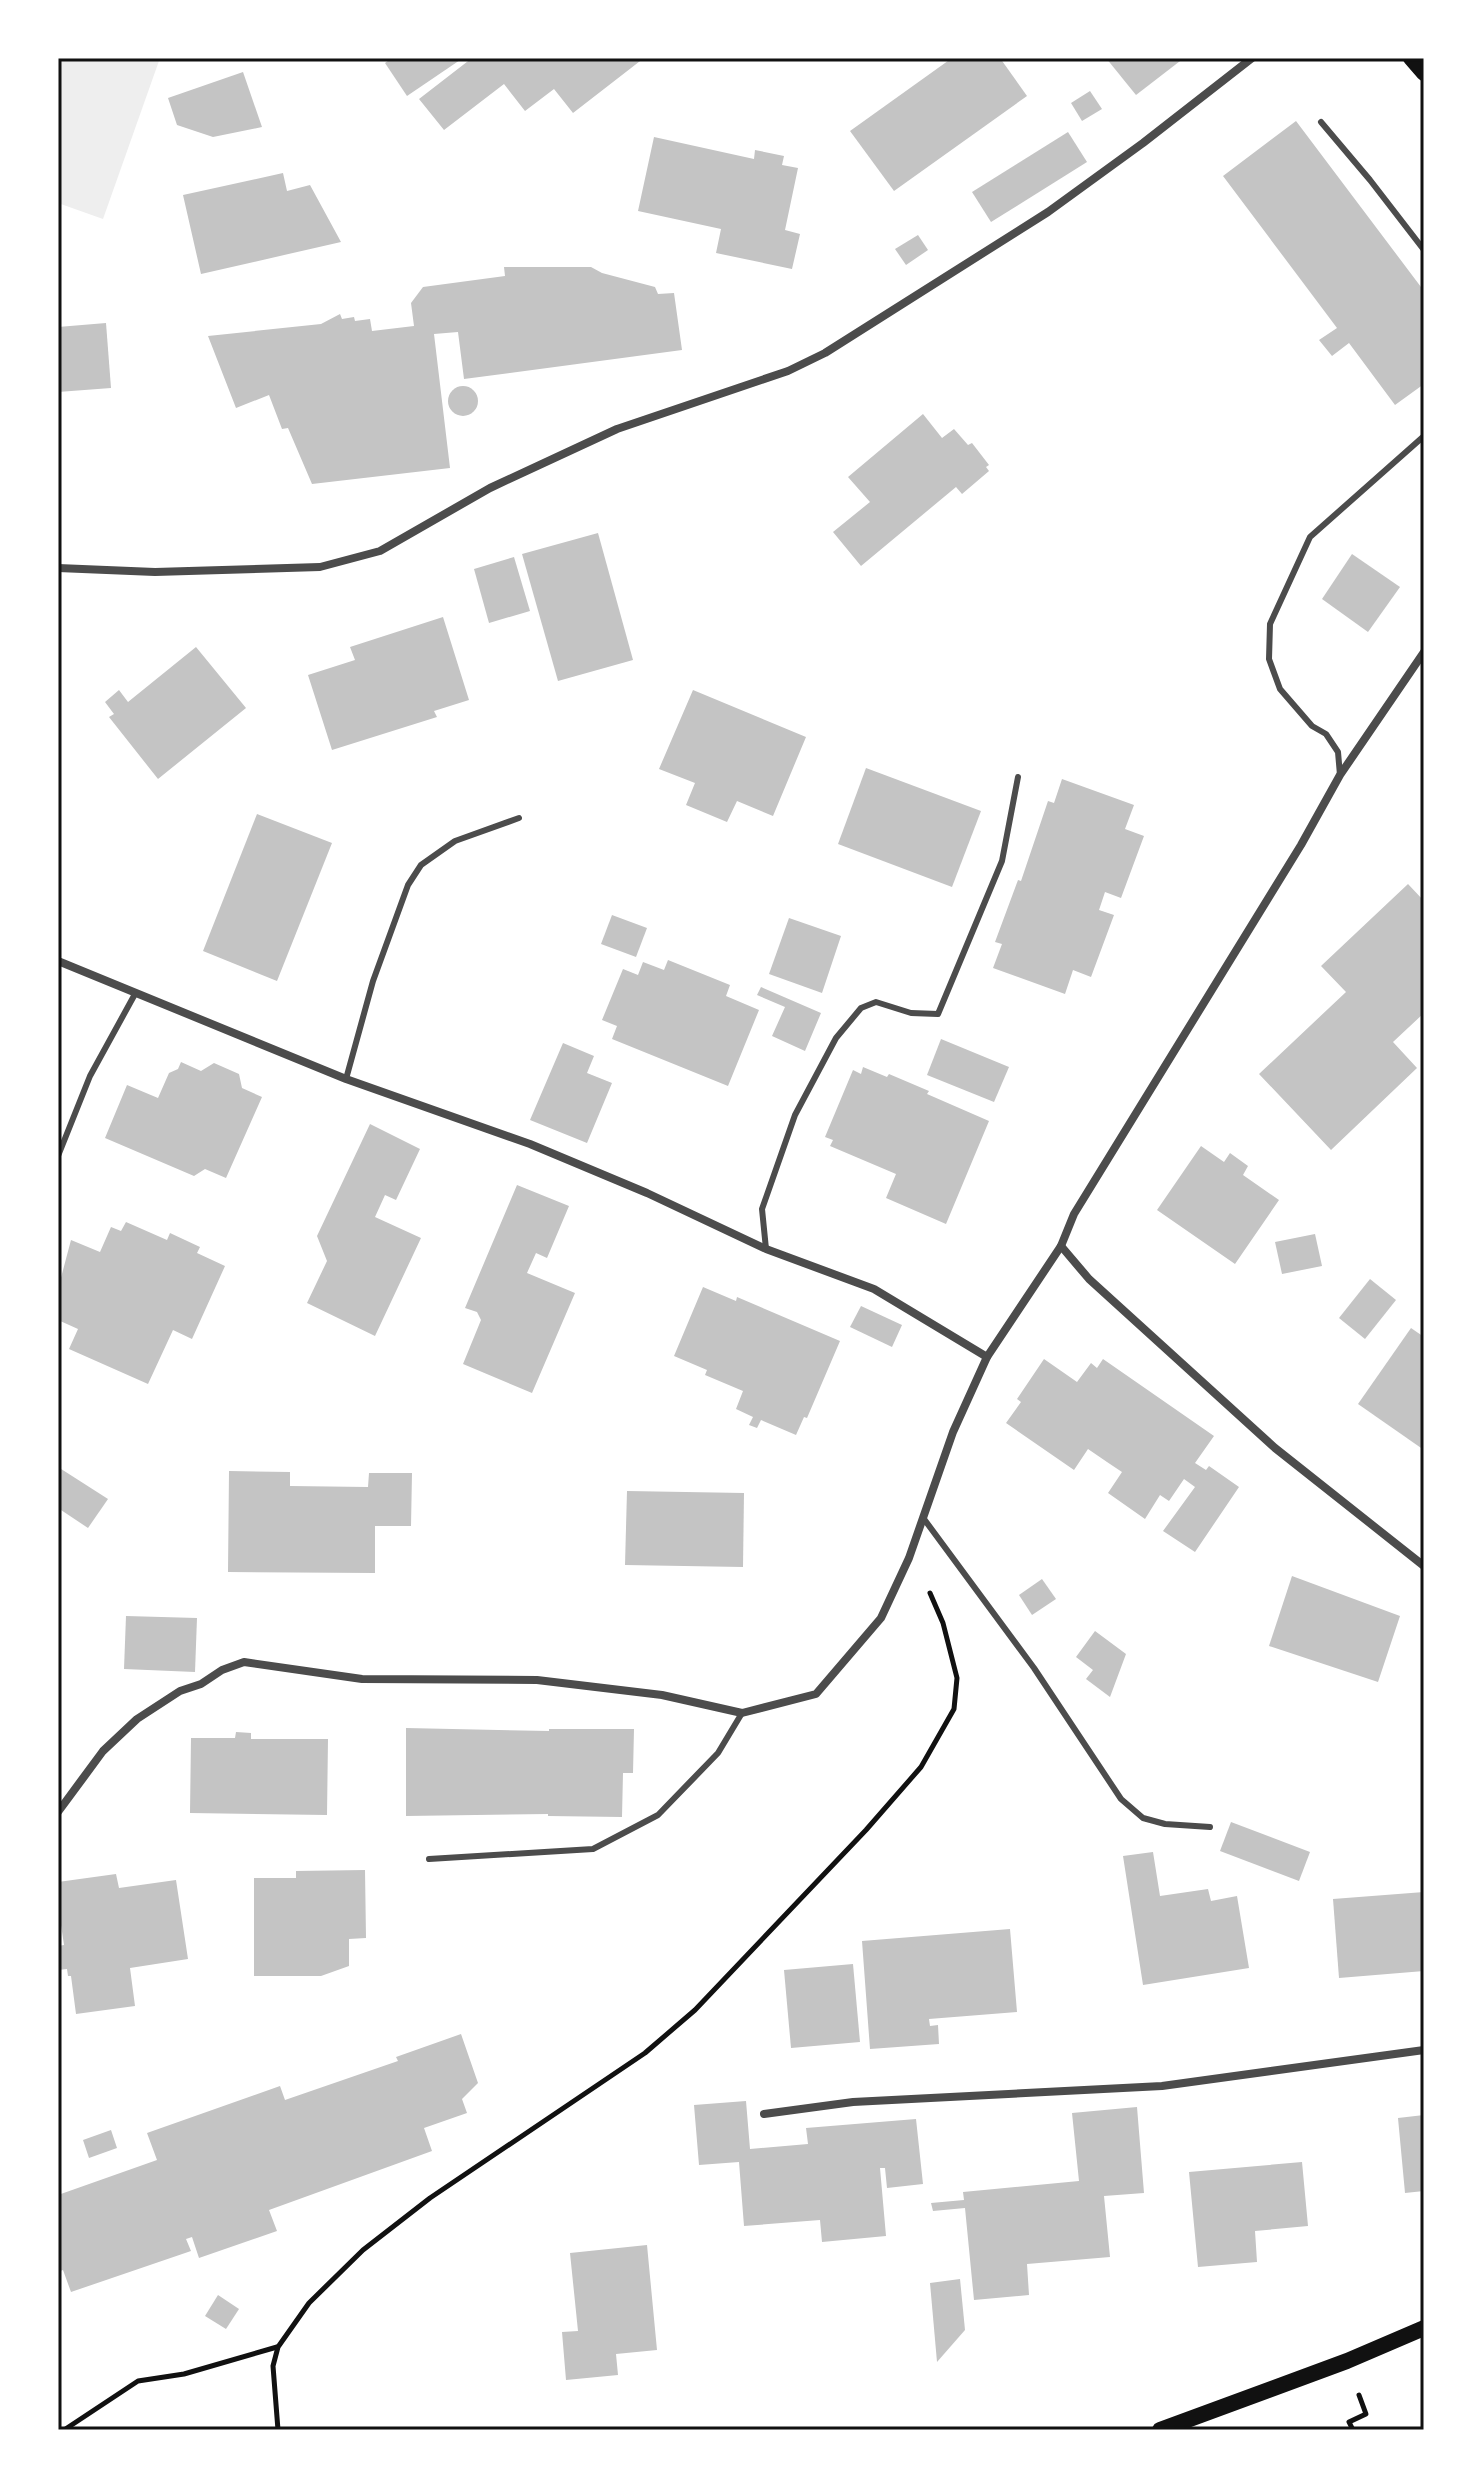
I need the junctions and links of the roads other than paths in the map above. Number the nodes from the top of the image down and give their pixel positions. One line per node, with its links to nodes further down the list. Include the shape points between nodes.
1 (1252, 58): 7 (street, via 1048,212 825,353 788,371 617,429 490,488 380,551 320,567 155,572)
2 (1411, 58): 3 (main road)
3 (1424, 73)
4 (1321, 122): 5 (lane)
5 (1424, 250)
6 (1424, 436): 9 (lane, via 1310,537 1270,624 1269,659 1280,689 1312,726 1326,734 1338,752)
7 (58, 568)
8 (1424, 652): 9 (street)
9 (1340, 775): 16 (street, via 1074,1214)
10 (1018, 777): 17 (lane, via 1002,861 938,1014 911,1013 876,1002 861,1008 836,1038 795,1115 762,1209)
11 (519, 818): 14 (lane, via 455,841 421,865 408,885 373,981)
12 (58, 961): 13 (street)
13 (135, 994): 14 (street); 15 (lane, via 90,1076)
14 (346, 1079): 17 (street, via 530,1144)
15 (58, 1156)
16 (1061, 1246): 18 (street); 20 (street, via 1089,1279 1275,1448)
17 (766, 1249): 18 (street, via 874,1289)
18 (987, 1357): 19 (street, via 953,1432)
19 (924, 1519): 21 (street, via 881,1618 816,1694); 23 (lane, via 1034,1668 1121,1799 1143,1818)
20 (1424, 1566)
21 (742, 1713): 22 (street, via 662,1695 537,1680 362,1679 244,1662 180,1691 137,1719 103,1751); 24 (lane, via 718,1753 658,1815 593,1849)
22 (58, 1812)
23 (1210, 1827)
24 (429, 1859)
25 (1424, 2050): 26 (street, via 1162,2086 853,2102)
26 (764, 2114)
27 (1424, 2328): 28 (main road)
28 (1160, 2430)

